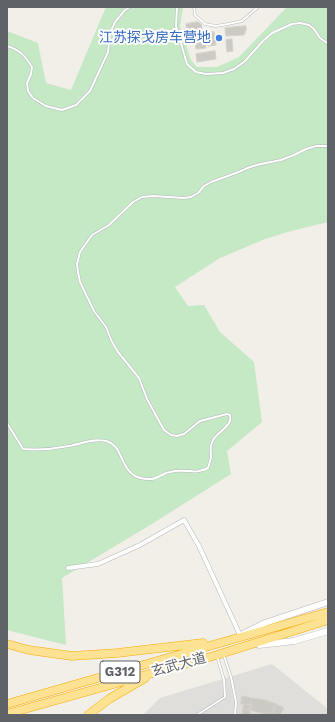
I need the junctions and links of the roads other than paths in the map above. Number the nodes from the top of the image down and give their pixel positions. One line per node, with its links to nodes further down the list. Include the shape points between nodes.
1 (130, 7): 6 (lane, via 115,22 110,33 108,52 90,91 76,105 62,110 46,106 33,98 28,91 27,83 32,74 32,67 18,50)
2 (177, 7): 5 (lane, via 176,26 187,64 196,72 223,73 234,69 272,33 292,24 308,25 320,38)
3 (194, 7): 4 (lane, via 195,15 205,24 216,26 242,21)
4 (258, 7)
5 (328, 42)
6 (7, 46)
7 (328, 146): 8 (lane, via 316,146 281,160 250,167 211,182 192,197 142,197 133,202 109,225 92,235 80,252 77,264 80,282 118,352 139,378 164,430 177,436 184,434 200,420 230,415 230,423 213,440 208,468 201,472 180,470 153,479 140,478 132,474 126,466 116,446 107,441 96,440 36,450 23,449)
8 (7, 423)
9 (68, 568): 14 (street, via 98,564 140,545 184,520 199,546)
10 (328, 602): 14 (street, via 265,623)
11 (325, 613): 14 (highway, 玄武大道 / G312)
12 (328, 620): 16 (highway, 玄武大道 / G312)
13 (328, 631): 16 (street, via 294,640)
14 (236, 637): 15 (highway, via 146,650 72,656); 19 (highway, 玄武大道 / G312)
15 (7, 644)
16 (245, 646): 17 (highway, 玄武大道 / G312)
17 (220, 654): 18 (highway, 玄武大道 / G312); 22 (lane, via 225,697); 23 (lane, via 231,677 236,702)
18 (163, 670): 20 (highway, 玄武大道 / G312); 21 (highway, via 109,698)
19 (7, 704)
20 (7, 714)
21 (88, 715)
22 (197, 715)
23 (235, 715)

